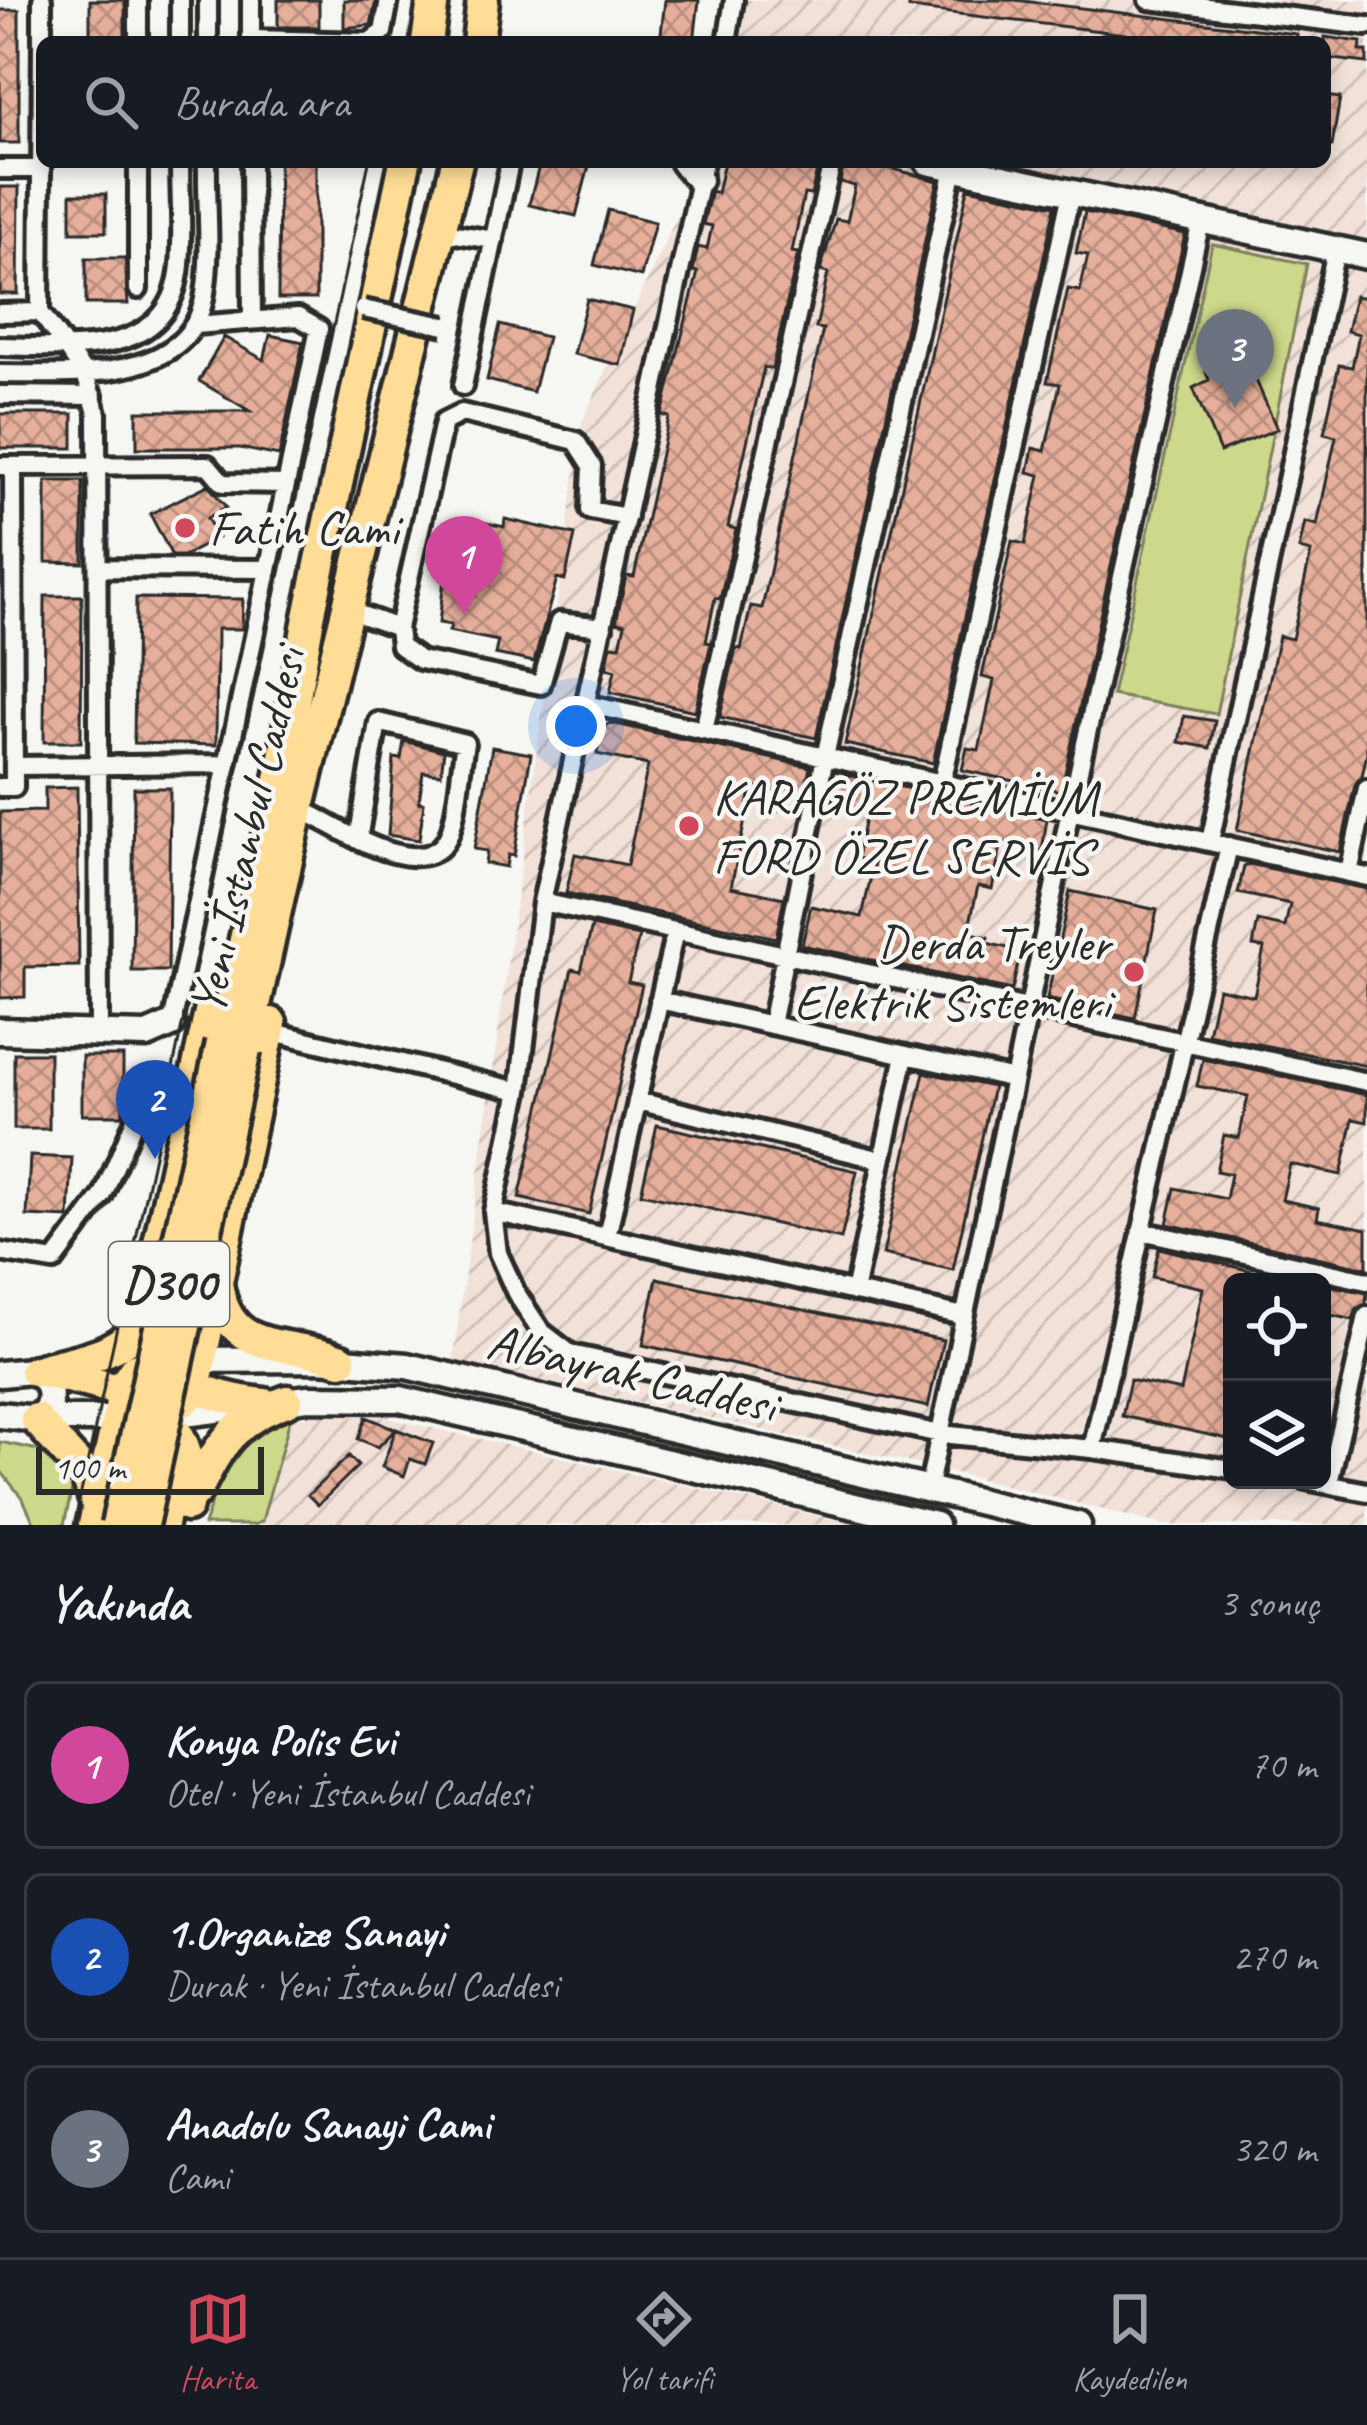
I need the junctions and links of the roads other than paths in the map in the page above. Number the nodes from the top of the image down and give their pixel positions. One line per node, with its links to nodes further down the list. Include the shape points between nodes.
1 (42, 0): 13 (street)
2 (138, 0): 14 (street)
3 (180, 0): 15 (street)
4 (208, 0): 16 (street)
5 (251, 0): 17 (street)
6 (389, 0): 18 (street)
7 (434, 0): 19 (highway)
8 (483, 0): 20 (highway)
9 (734, 0): 21 (street)
10 (1149, 0): 11 (street)
11 (1226, 4): 12 (street)
12 (1367, 26)
13 (42, 36)
14 (138, 36)
15 (180, 36)
16 (208, 36)
17 (251, 36)
18 (377, 36)
19 (428, 36)
20 (479, 36)
21 (728, 36)
22 (138, 168): 40 (street)
23 (180, 168): 48 (street, via 180,266 161,318 136,336)
24 (207, 168): 45 (street, via 206,294)
25 (251, 168): 44 (street)
26 (405, 168): 62 (highway, Yeni İstanbul Caddesi / D300)
27 (457, 168): 36 (highway, Yeni İstanbul Caddesi / D300)
28 (509, 168): 37 (street)
29 (695, 168): 57 (street)
30 (831, 168): 67 (street)
31 (954, 168): 34 (main road); 68 (street)
32 (0, 169): 33 (street)
33 (41, 169): 42 (street)
34 (1071, 193): 35 (main road); 72 (street)
35 (1201, 221): 38 (main road); 75 (street)
36 (442, 232): 37 (street); 61 (highway, Yeni İstanbul Caddesi / D300)
37 (494, 240): 51 (street)
38 (1336, 250): 39 (main road); 78 (street)
39 (1367, 256)
40 (138, 289)
41 (363, 309): 46 (street, bridge)
42 (40, 312): 43 (street); 48 (street)
43 (0, 313)
44 (252, 320): 45 (street); 56 (street, via 298,317 319,329)
45 (195, 325): 50 (street, via 150,360)
46 (445, 326)
47 (0, 346): 48 (street)
48 (68, 347): 50 (street)
49 (0, 374): 50 (street)
50 (85, 374): 53 (street)
51 (463, 386)
52 (0, 395): 53 (street)
53 (93, 396): 55 (street)
54 (6, 466): 55 (street); 60 (street)
55 (98, 467): 56 (street, via 208,465 223,483); 58 (street)
56 (285, 484): 59 (street)
57 (627, 518): 63 (street); 64 (street, via 590,510 592,466 576,441 452,417 444,422)
58 (98, 568): 59 (street); 71 (street)
59 (267, 569): 69 (street)
60 (7, 599): 70 (street)
61 (348, 610): 64 (street); 66 (highway, Yeni İstanbul Caddesi / D300)
62 (309, 617): 90 (highway, Yeni İstanbul Caddesi / D300); 103 (highway, via 263,774)
63 (603, 627): 64 (street, via 560,622 541,685 420,660 400,646); 65 (street)
64 (398, 628)
65 (586, 704): 67 (street); 81 (street)
66 (320, 722): 76 (highway); 90 (highway, Yeni İstanbul Caddesi / D300)
67 (704, 730): 68 (street)
68 (825, 757): 72 (street); 83 (street)
69 (226, 764): 71 (street); 86 (street)
70 (14, 766): 71 (street); 73 (street, via 14,787)
71 (98, 766): 89 (street)
72 (942, 783): 75 (street)
73 (0, 787)
74 (1367, 788): 80 (street)
75 (1070, 811): 78 (street); 85 (street)
76 (312, 815): 77 (street); 90 (highway)
77 (358, 840): 77 (street, via 412,859 447,840 465,743 378,722)
78 (1210, 842): 79 (street)
79 (1229, 846): 80 (street); 91 (street)
80 (1358, 875)
81 (542, 902): 82 (street); 96 (street)
82 (675, 931): 83 (street); 84 (street)
83 (785, 955): 85 (street); 87 (street)
84 (659, 1000): 87 (street); 97 (street)
85 (1029, 1008): 91 (street); 93 (street)
86 (172, 1024): 89 (main road, via 147,1036)
87 (771, 1025): 92 (street)
88 (0, 1031): 89 (main road)
89 (99, 1034)
90 (245, 1041): 96 (street); 105 (highway); 127 (highway, Yeni İstanbul Caddesi / D300, bridge); 129 (highway, Yeni İstanbul Caddesi / D300, bridge)
91 (1184, 1042): 94 (street); 100 (street)
92 (905, 1055): 93 (street); 98 (street)
93 (1014, 1079): 107 (street)
94 (1367, 1082)
95 (150, 1084): 102 (street, via 103,1195 54,1261)
96 (519, 1090): 99 (street)
97 (637, 1101): 98 (street); 101 (street)
98 (882, 1160): 106 (street)
99 (493, 1212): 101 (street); 120 (street, via 498,1252 516,1293 541,1331 571,1354)
100 (1142, 1231): 104 (street); 121 (street)
101 (607, 1237): 106 (street)
102 (0, 1252)
103 (152, 1272): 105 (highway, via 157,1304 175,1317 198,1314); 109 (highway)
104 (1367, 1281)
105 (217, 1283): 112 (highway, via 223,1310 245,1335); 114 (highway)
106 (854, 1292): 107 (street)
107 (964, 1316): 120 (street)
108 (1367, 1316): 123 (street)
109 (142, 1320): 110 (highway); 113 (highway, via 113,1348)
110 (158, 1360): 113 (main road); 114 (highway); 117 (highway, via 135,1369)
111 (253, 1360): 112 (main road, Albayrak Caddesi); 114 (main road, Albayrak Caddesi); 116 (main road, via 238,1370 240,1394)
112 (341, 1360): 125 (main road, Albayrak Caddesi, via 407,1366)
113 (35, 1371): 115 (main road); 117 (highway); 119 (main road, via 51,1400)
114 (198, 1373): 116 (highway, via 221,1396); 117 (highway, via 187,1400)
115 (0, 1374)
116 (275, 1402): 117 (main road); 128 (highway, via 228,1435); 131 (main road, via 353,1396 429,1403)
117 (143, 1413): 119 (main road); 127 (highway); 128 (highway, via 182,1438 190,1462)
118 (0, 1415): 119 (main road)
119 (36, 1420): 127 (highway, via 86,1474)
120 (940, 1434): 121 (street); 125 (street)
121 (1092, 1449): 122 (street)
122 (1223, 1468)
123 (1331, 1475)
124 (1331, 1484): 126 (street)
125 (928, 1491): 132 (main road, Albayrak Caddesi)
126 (1367, 1492)
127 (103, 1512): 130 (highway, via 112,1470 128,1460 159,1463 170,1479)
128 (185, 1516)
129 (142, 1525)
130 (162, 1525)
131 (935, 1525)
132 (1078, 1525)

